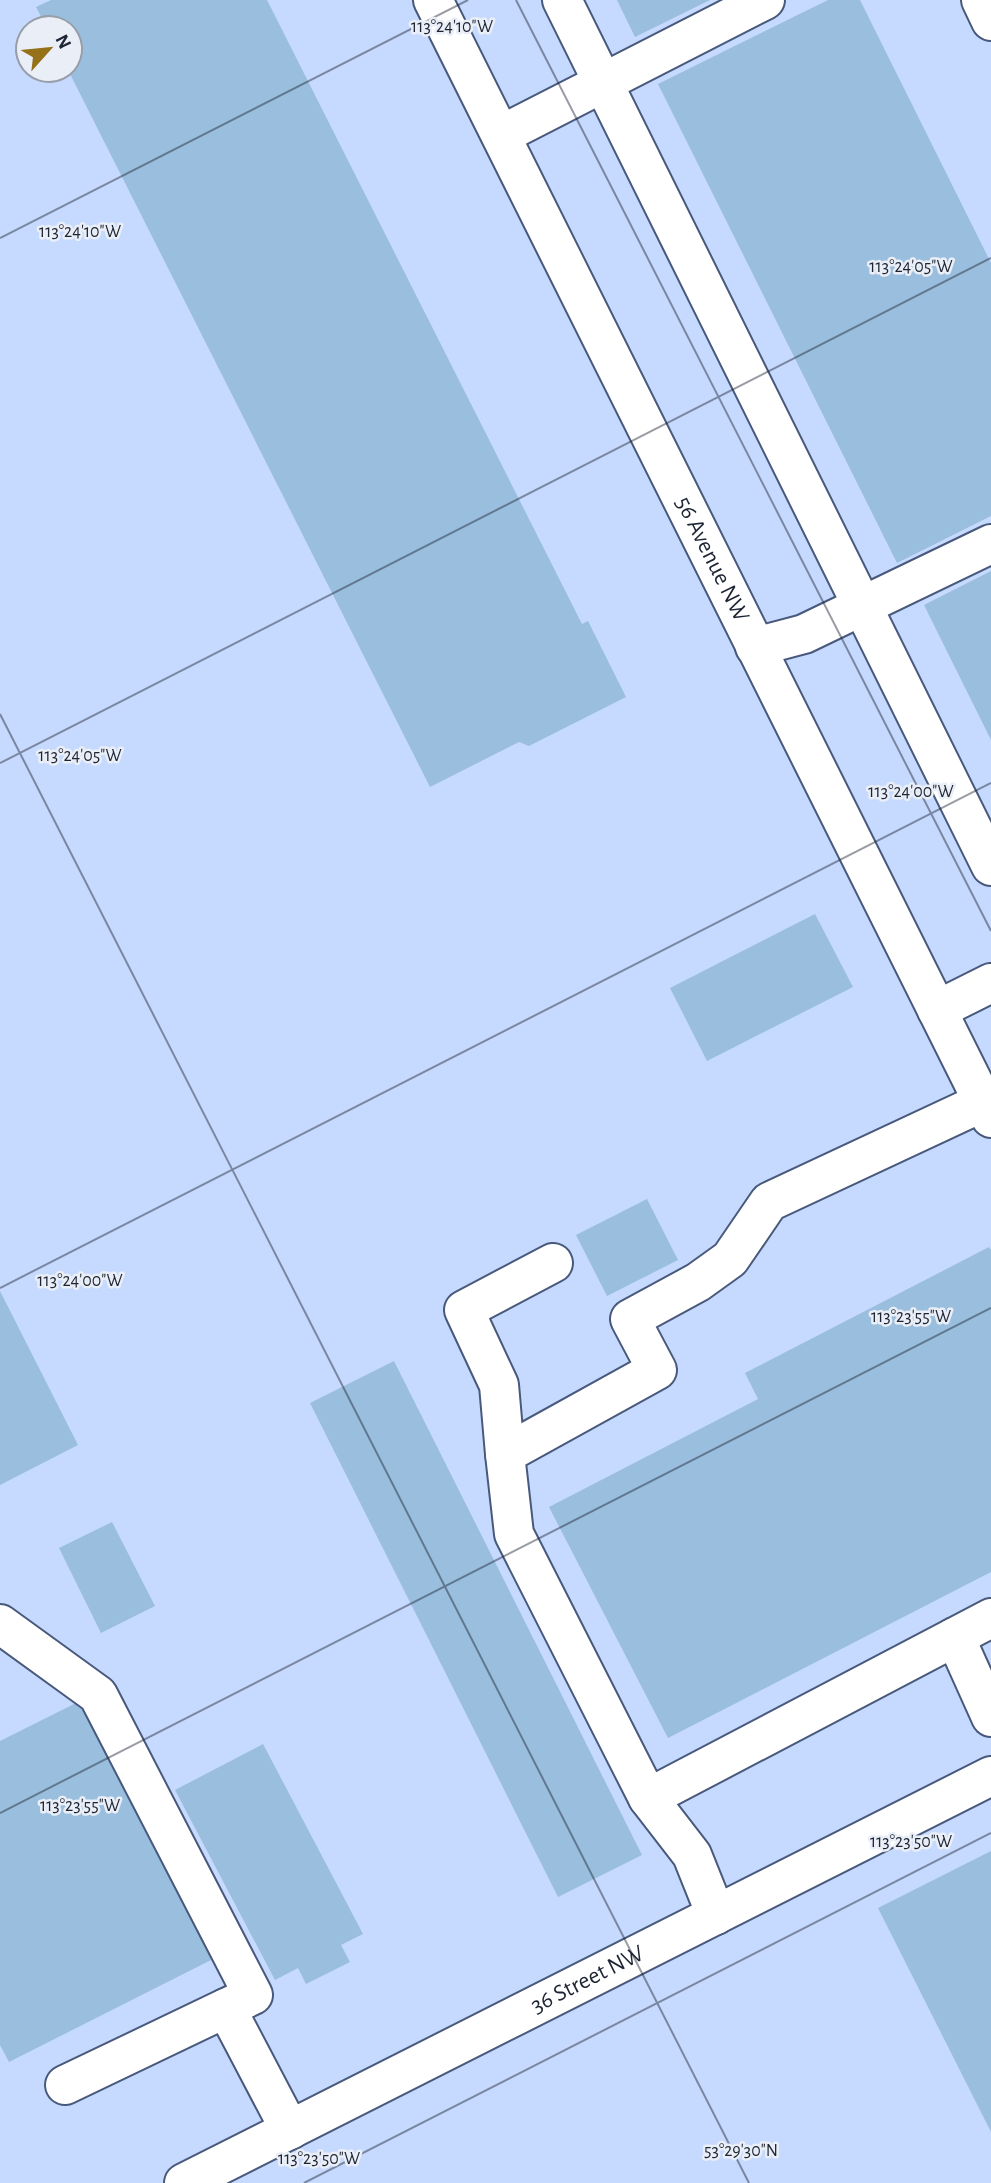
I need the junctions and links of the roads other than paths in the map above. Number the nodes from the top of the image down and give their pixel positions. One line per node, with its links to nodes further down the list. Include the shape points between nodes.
1 (433, 0): 7 (street, 56 Avenue NW)
2 (562, 0): 6 (street)
3 (765, 0): 6 (street)
4 (981, 0): 5 (street)
5 (991, 21)
6 (603, 83): 7 (street); 9 (street)
7 (501, 135): 10 (street, 56 Avenue NW)
8 (991, 544): 9 (street)
9 (862, 606): 10 (street, via 804,634); 11 (street)
10 (755, 648): 13 (street, 56 Avenue NW)
11 (991, 866)
12 (991, 983): 13 (street)
13 (937, 1010): 14 (street, 56 Avenue NW)
14 (987, 1110): 16 (street, via 769,1202 730,1259 630,1319 657,1370)
15 (553, 1263): 16 (street, via 464,1310 499,1385)
16 (505, 1454): 22 (street, via 514,1534)
17 (991, 1618): 19 (street)
18 (0, 1623): 24 (street, via 97,1695 253,1995)
19 (955, 1637): 20 (street); 22 (street)
20 (991, 1717)
21 (991, 1776): 23 (street, 36 Street NW)
22 (648, 1798): 23 (street, via 692,1855)
23 (716, 1915): 26 (street, 36 Street NW)
24 (226, 2008): 25 (street); 26 (street)
25 (65, 2085)
26 (290, 2130): 27 (street, 36 Street NW)
27 (184, 2183)

